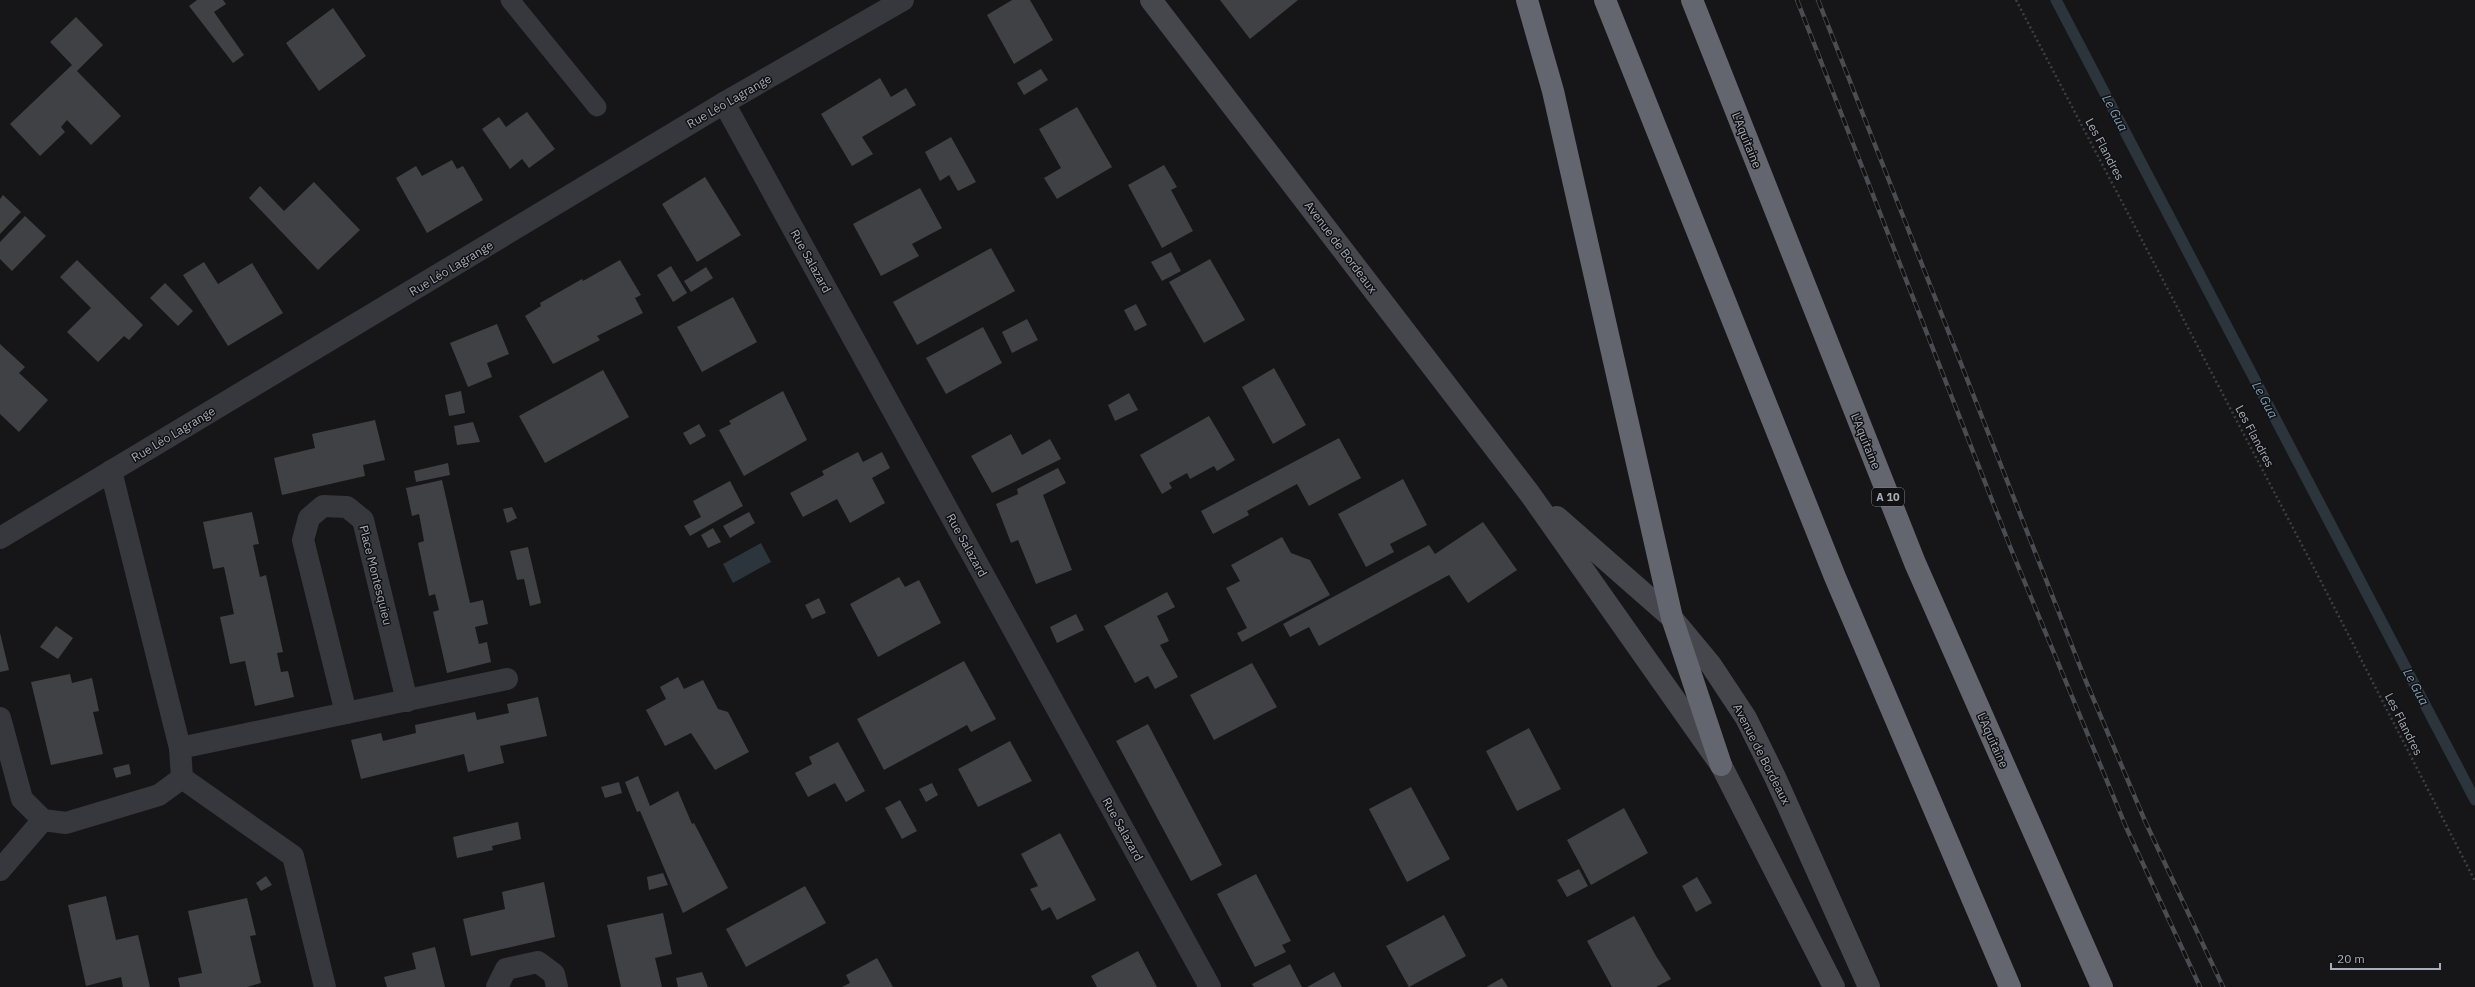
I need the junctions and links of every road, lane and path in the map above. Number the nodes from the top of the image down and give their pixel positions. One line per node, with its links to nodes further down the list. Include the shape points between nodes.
1 (510, 0): 9 (lane)
2 (903, 0): 8 (street, Rue Léo Lagrange)
3 (1151, 0): 11 (main road, Avenue de Bordeaux)
4 (1527, 0): 13 (highway, via 1553,90)
5 (1605, 0): 30 (highway, via 1835,577)
6 (1692, 0): 31 (highway, L'Aquitaine / A 10, via 1915,564)
7 (2016, 0): 23 (path, Les Flandres)
8 (724, 103): 10 (street, Rue Léo Lagrange); 27 (street, Rue Salazard)
9 (597, 106)
10 (111, 471): 12 (street, Rue Léo Lagrange); 18 (street)
11 (1530, 494): 13 (main road, Avenue de Bordeaux); 19 (main road, Avenue de Bordeaux)
12 (0, 538)
13 (1672, 618): 19 (highway); 29 (main road, Avenue de Bordeaux, via 1711,665 1746,718)
14 (507, 679): 15 (street)
15 (407, 700): 16 (street); 16 (street, Place Montesquieu, via 363,520 347,507 323,506 309,518 304,540)
16 (346, 713): 18 (street)
17 (0, 718): 21 (street, via 22,799)
18 (180, 748): 20 (street)
19 (1721, 765): 28 (main road, Avenue de Bordeaux)
20 (182, 778): 21 (street, via 159,795 66,822); 24 (street, via 293,856)
21 (43, 820): 22 (street)
22 (0, 870)
23 (2475, 881)
24 (325, 987)
25 (497, 987): 26 (street, via 506,970 538,962 554,974)
26 (557, 987)
27 (1210, 987)
28 (1834, 987)
29 (1869, 987)
30 (2010, 987)
31 (2102, 987)

